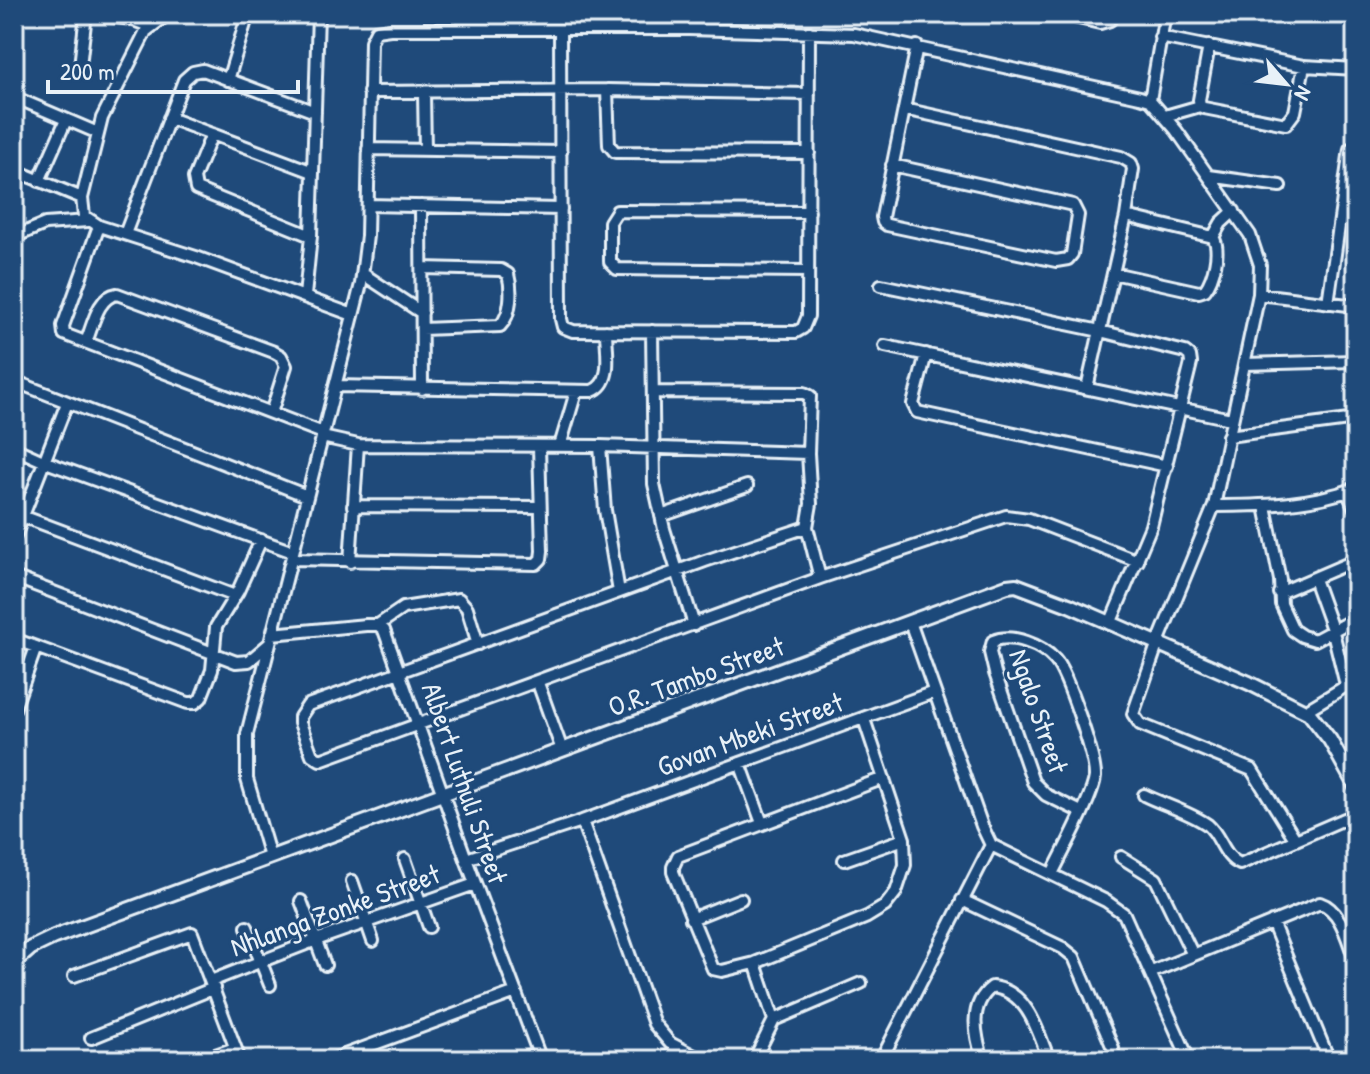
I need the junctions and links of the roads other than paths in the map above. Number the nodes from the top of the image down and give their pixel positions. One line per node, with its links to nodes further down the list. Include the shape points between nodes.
1 (86, 14): 18 (street)
2 (97, 14): 10 (street)
3 (168, 14): 11 (street)
4 (248, 14): 21 (street)
5 (318, 14): 31 (street)
6 (666, 14): 12 (street)
7 (1061, 14): 8 (street, via 1100,23)
8 (1113, 14)
9 (1165, 14): 15 (street)
10 (131, 17): 11 (street)
11 (149, 26): 35 (street)
12 (666, 29): 13 (street); 14 (street)
13 (560, 30): 22 (street); 24 (street, via 380,29 371,41)
14 (809, 32): 16 (street); 26 (street)
15 (1160, 37): 17 (street); 28 (street)
16 (917, 46): 28 (street); 30 (street)
17 (1209, 46): 19 (street); 29 (street)
18 (80, 66)
19 (1304, 66): 20 (street); 29 (street, via 1295,112 1286,124)
20 (1356, 69)
21 (228, 80): 31 (street); 33 (street, via 203,70 193,72 184,80)
22 (561, 90): 23 (street); 25 (street); 40 (street)
23 (607, 90): 26 (street); 41 (street, via 609,145 615,152)
24 (369, 92): 25 (street); 37 (street)
25 (424, 93): 39 (street)
26 (809, 94): 41 (street)
27 (14, 97): 34 (street)
28 (1150, 100): 32 (street)
29 (1200, 106): 32 (street)
30 (904, 109): 42 (street); 54 (street, via 1125,158 1133,169)
31 (315, 112): 44 (street)
32 (1165, 116): 45 (street)
33 (169, 118): 36 (street); 57 (street)
34 (66, 120): 35 (street); 46 (street)
35 (98, 133): 48 (street)
36 (212, 134): 44 (street); 58 (street, via 194,178 196,189)
37 (368, 149): 39 (street); 49 (street)
38 (1350, 149): 68 (street)
39 (425, 150): 40 (street)
40 (561, 152): 51 (street)
41 (809, 153): 53 (street)
42 (892, 165): 42 (street, via 882,217 886,225 1056,261 1072,254 1078,215 1073,205)
43 (14, 170): 46 (street)
44 (313, 172): 58 (street)
45 (1209, 176): 47 (street); 52 (street)
46 (39, 181): 48 (street)
47 (1280, 186)
48 (82, 198): 55 (street)
49 (368, 205): 50 (street); 64 (street)
50 (421, 206): 51 (street); 61 (street)
51 (561, 209): 73 (street, via 562,324 568,330)
52 (1234, 211): 60 (street); 66 (street, via 1258,256)
53 (809, 212): 62 (street); 62 (street, via 617,211 610,222 610,262 617,269)
54 (1126, 216): 60 (street); 63 (street)
55 (88, 221): 56 (street); 59 (street, via 45,224)
56 (99, 226): 57 (street); 76 (street, via 62,329)
57 (125, 234): 67 (street)
58 (311, 236): 67 (street)
59 (14, 237)
60 (1213, 237): 63 (street, via 1217,247 1203,292)
61 (422, 268): 70 (street); 72 (street, via 501,270 510,285 508,315 500,326)
62 (808, 271): 74 (street, via 808,316 800,330)
63 (1113, 273): 75 (street)
64 (363, 274): 70 (street); 71 (street)
65 (881, 285): 75 (street)
66 (1259, 294): 68 (street); 80 (street)
67 (305, 296): 71 (street)
68 (1328, 303): 69 (street)
69 (1356, 306)
70 (422, 313): 72 (street)
71 (353, 315): 82 (street)
72 (422, 329): 84 (street)
73 (606, 331): 74 (street); 85 (street, via 605,380 596,390)
74 (652, 331): 86 (street)
75 (1100, 331): 83 (street); 88 (street, via 1188,354 1191,363)
76 (86, 342): 89 (street); 89 (street, via 103,301 117,294 274,352 286,366)
77 (885, 346): 78 (street)
78 (926, 354): 83 (street); 102 (street, via 913,404 917,412)
79 (1356, 361): 80 (street)
80 (1245, 364): 90 (street)
81 (14, 381): 87 (street)
82 (335, 386): 84 (street); 92 (street)
83 (1087, 388): 88 (street)
84 (422, 389): 85 (street)
85 (576, 392): 95 (street)
86 (653, 392): 99 (street); 100 (street, via 807,394)
87 (67, 403): 101 (street); 105 (street)
88 (1181, 410): 90 (street); 102 (street)
89 (271, 413): 92 (street)
90 (1231, 419): 93 (street)
91 (1356, 419): 93 (street)
92 (323, 435): 94 (street); 105 (street)
93 (1228, 436): 107 (street)
94 (358, 445): 97 (street); 106 (street)
95 (560, 446): 96 (street); 97 (street)
96 (600, 446): 99 (street); 124 (street)
97 (539, 447): 109 (street)
98 (14, 448): 101 (street)
99 (652, 448): 100 (street); 112 (street)
100 (808, 453): 113 (street)
101 (43, 461): 111 (street); 115 (street)
102 (1167, 466): 118 (street)
103 (747, 486): 112 (street)
104 (1351, 490): 108 (street); 110 (street)
105 (307, 496): 116 (street)
106 (353, 506): 109 (street); 119 (street)
107 (1214, 506): 108 (street); 136 (street)
108 (1265, 506): 125 (street)
109 (540, 507): 119 (street, via 542,556 536,564)
110 (1356, 511)
111 (22, 516): 114 (street); 126 (street)
112 (661, 516): 120 (street)
113 (807, 527): 120 (street); 122 (street)
114 (14, 539)
115 (261, 540): 116 (street); 126 (street)
116 (293, 556): 119 (street); 134 (street)
117 (1356, 560): 123 (street)
118 (1138, 561): 122 (street, via 1029,519 1006,516); 129 (street)
119 (350, 562)
120 (677, 571): 124 (street); 131 (street)
121 (14, 577): 138 (street)
122 (820, 578): 131 (street)
123 (1314, 579): 125 (street); 132 (street)
124 (619, 592): 135 (street)
125 (1279, 593): 132 (street, via 1297,634 1315,640)
126 (235, 596): 138 (street, via 216,627)
127 (1356, 618): 132 (street)
128 (910, 622): 129 (street, O.R. Tambo Street, via 1016,585); 142 (street); 147 (street, O.R. Tambo Street)
129 (1110, 624): 136 (street, O.R. Tambo Street)
130 (378, 625): 134 (street); 135 (street, via 403,608 459,599); 139 (street, Albert Luthuli Street)
131 (694, 625): 141 (street)
132 (1333, 632): 140 (street)
133 (14, 639): 137 (street)
134 (271, 639): 138 (street, via 245,662); 160 (street, via 245,749 247,779)
135 (478, 644): 139 (street)
136 (1157, 645): 144 (street, O.R. Tambo Street); 158 (street, via 1134,718 1252,770)
137 (36, 647): 138 (street, via 192,704 203,693); 143 (street)
138 (213, 652)
139 (401, 672): 146 (street, Albert Luthuli Street); 146 (street, via 308,705 300,723 312,755 320,760)
140 (1351, 682): 144 (street)
141 (538, 683): 146 (street); 147 (street)
142 (934, 692): 145 (street, Govan Mbeki Street); 159 (street)
143 (14, 709)
144 (1305, 711): 150 (street, O.R. Tambo Street, via 1323,729)
145 (864, 719): 148 (street, Govan Mbeki Street); 149 (street)
146 (419, 726): 151 (street, Albert Luthuli Street)
147 (562, 750): 151 (street, O.R. Tambo Street)
148 (740, 763): 155 (street, Govan Mbeki Street); 156 (street)
149 (884, 778): 156 (street); 157 (street)
150 (1356, 787)
151 (442, 794): 160 (street, O.R. Tambo Street); 163 (street, Albert Luthuli Street)
152 (1144, 795): 158 (street, via 1209,826 1235,863)
153 (1081, 812): 153 (street, Ngalo Street, via 1094,783 1094,762 1059,666 1032,645 997,639 991,644 991,658 1033,782 1046,795); 165 (street, Ngalo Street)
154 (1356, 814): 158 (street)
155 (582, 821): 163 (street, Govan Mbeki Street); 194 (street, via 654,1024)
156 (762, 823): 172 (street, via 676,859 673,872)
157 (904, 839): 164 (street); 183 (street, via 903,874 885,906)
158 (1295, 839)
159 (991, 845): 165 (street); 169 (street)
160 (270, 857): 182 (street, O.R. Tambo Street, via 54,937)
161 (1121, 857): 179 (street, via 1156,879)
162 (405, 859): 171 (street)
163 (466, 859): 167 (street, Albert Luthuli Street)
164 (844, 860)
165 (1052, 874): 185 (street, via 1124,914)
166 (352, 881): 174 (street)
167 (475, 884): 171 (street, Nhlanga Zonke Street); 190 (street, Albert Luthuli Street)
168 (741, 899): 172 (street)
169 (962, 900): 203 (street); 206 (street, via 1074,957 1113,1048)
170 (301, 901): 177 (street)
171 (421, 903): 174 (street, Nhlanga Zonke Street); 176 (street)
172 (691, 919): 183 (street, via 713,969)
173 (1272, 922): 179 (street); 181 (street, via 1312,905 1327,905 1337,915); 208 (street)
174 (366, 923): 177 (street, Nhlanga Zonke Street); 178 (street)
175 (247, 927): 180 (street)
176 (429, 927)
177 (316, 940): 180 (street, Nhlanga Zonke Street); 184 (street)
178 (373, 941)
179 (1193, 955): 185 (street)
180 (261, 962): 188 (street, Nhlanga Zonke Street); 189 (street)
181 (1356, 962)
182 (14, 963)
183 (755, 963): 191 (street)
184 (325, 965)
185 (1152, 972): 207 (street)
186 (74, 976): 188 (street, Nhlanga Zonke Street, via 192,933)
187 (861, 983): 191 (street)
188 (212, 984): 192 (street); 193 (street, Nhlanga Zonke Street)
189 (270, 985)
190 (516, 992): 195 (street, Albert Luthuli Street); 198 (street)
191 (774, 1020): 202 (street)
192 (91, 1038)
193 (235, 1048): 196 (street); 197 (street, Nhlanga Zonke Street)
194 (682, 1050): 200 (street); 201 (street)
195 (540, 1057): 199 (street)
196 (201, 1060)
197 (240, 1060)
198 (331, 1060)
199 (520, 1060)
200 (659, 1060)
201 (702, 1060)
202 (754, 1060)
203 (881, 1060)
204 (983, 1060): 205 (street, via 974,1022 978,1005 992,987 1023,1002)
205 (1049, 1060)
206 (1113, 1060)
207 (1189, 1060)
208 (1329, 1060)

